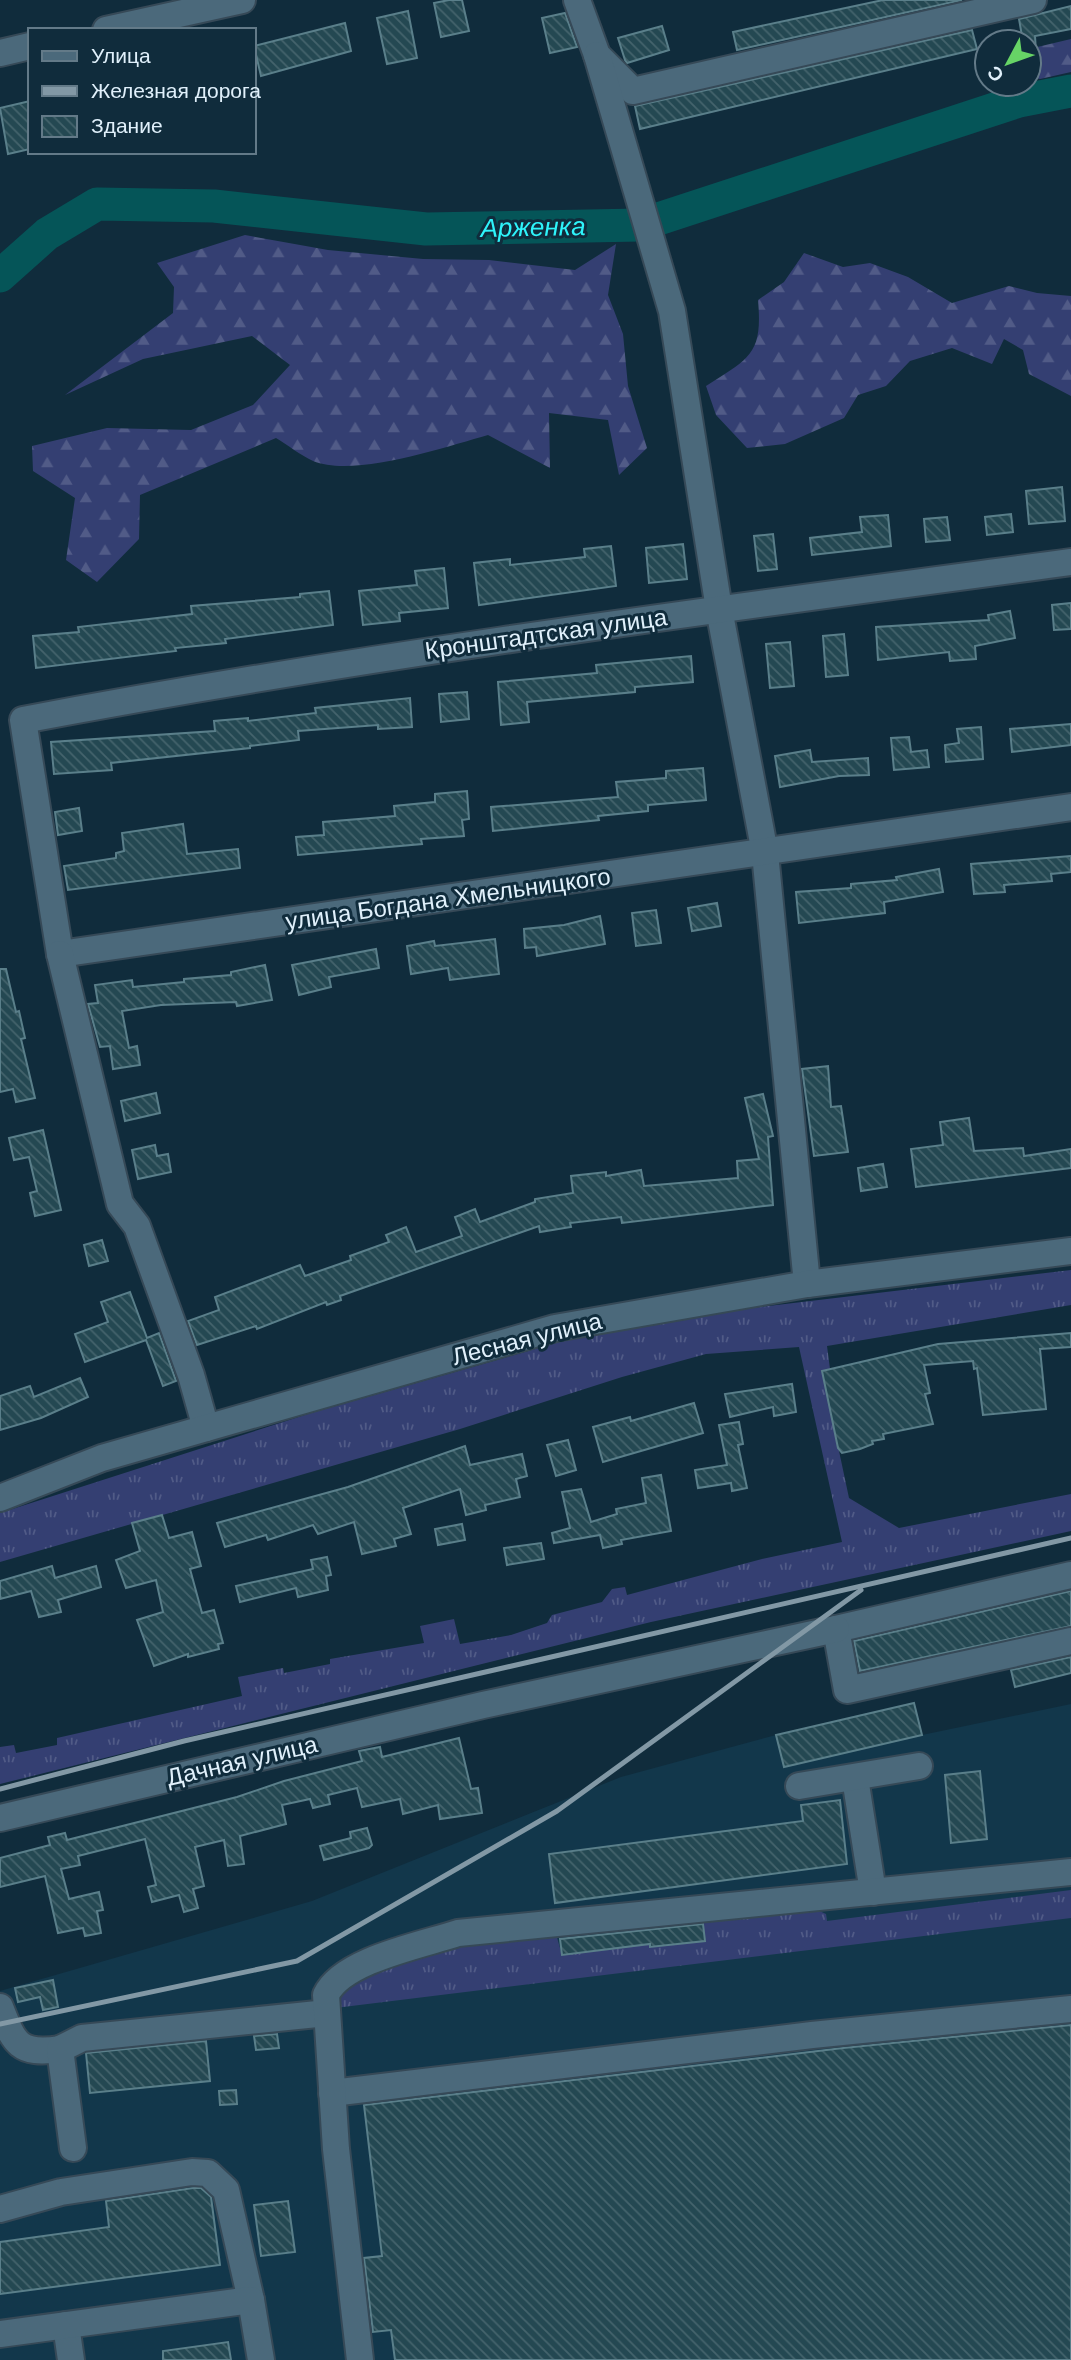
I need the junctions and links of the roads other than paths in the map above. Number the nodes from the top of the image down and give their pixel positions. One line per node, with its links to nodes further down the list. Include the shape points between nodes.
1 (242, 0): 4 (street)
2 (577, 0): 7 (street)
3 (1032, 0): 7 (street, via 633,91)
4 (115, 28)
5 (28, 46): 6 (street)
6 (0, 53)
7 (597, 55): 9 (street, via 672,312)
8 (1071, 562): 9 (street, Кронштадтская улица)
9 (719, 609): 11 (street); 12 (street, Кронштадтская улица, via 195,687 23,720)
10 (1071, 807): 11 (street, улица Богдана Хмельницкого)
11 (765, 853): 12 (street, улица Богдана Хмельницкого); 14 (street)
12 (60, 954): 15 (street, via 120,1203 137,1226)
13 (1071, 1251): 14 (street, Лесная улица)
14 (807, 1284): 15 (street, Лесная улица, via 555,1328)
15 (206, 1428): 16 (street, Лесная улица, via 102,1458)
16 (0, 1498)
17 (1071, 1574): 18 (street, Дачная улица)
18 (836, 1629): 19 (street, via 847,1690); 23 (street, Дачная улица, via 483,1705)
19 (1071, 1642)
20 (919, 1766): 21 (street)
21 (855, 1778): 22 (street); 25 (street)
22 (799, 1786)
23 (0, 1818)
24 (1071, 1872): 25 (street)
25 (873, 1892): 28 (street, via 458,1933 340,1976 326,1995)
26 (0, 2007): 29 (street, via 9,2029 26,2050)
27 (1071, 2009): 30 (street)
28 (327, 2013): 29 (street, via 82,2038); 30 (street)
29 (60, 2049): 31 (street)
30 (332, 2093): 38 (street)
31 (73, 2148)
32 (0, 2208): 33 (street, via 61,2192 208,2173 226,2190)
33 (251, 2300): 34 (street); 37 (street)
34 (66, 2325): 35 (street); 36 (street)
35 (0, 2334)
36 (71, 2360)
37 (261, 2360)
38 (360, 2360)

